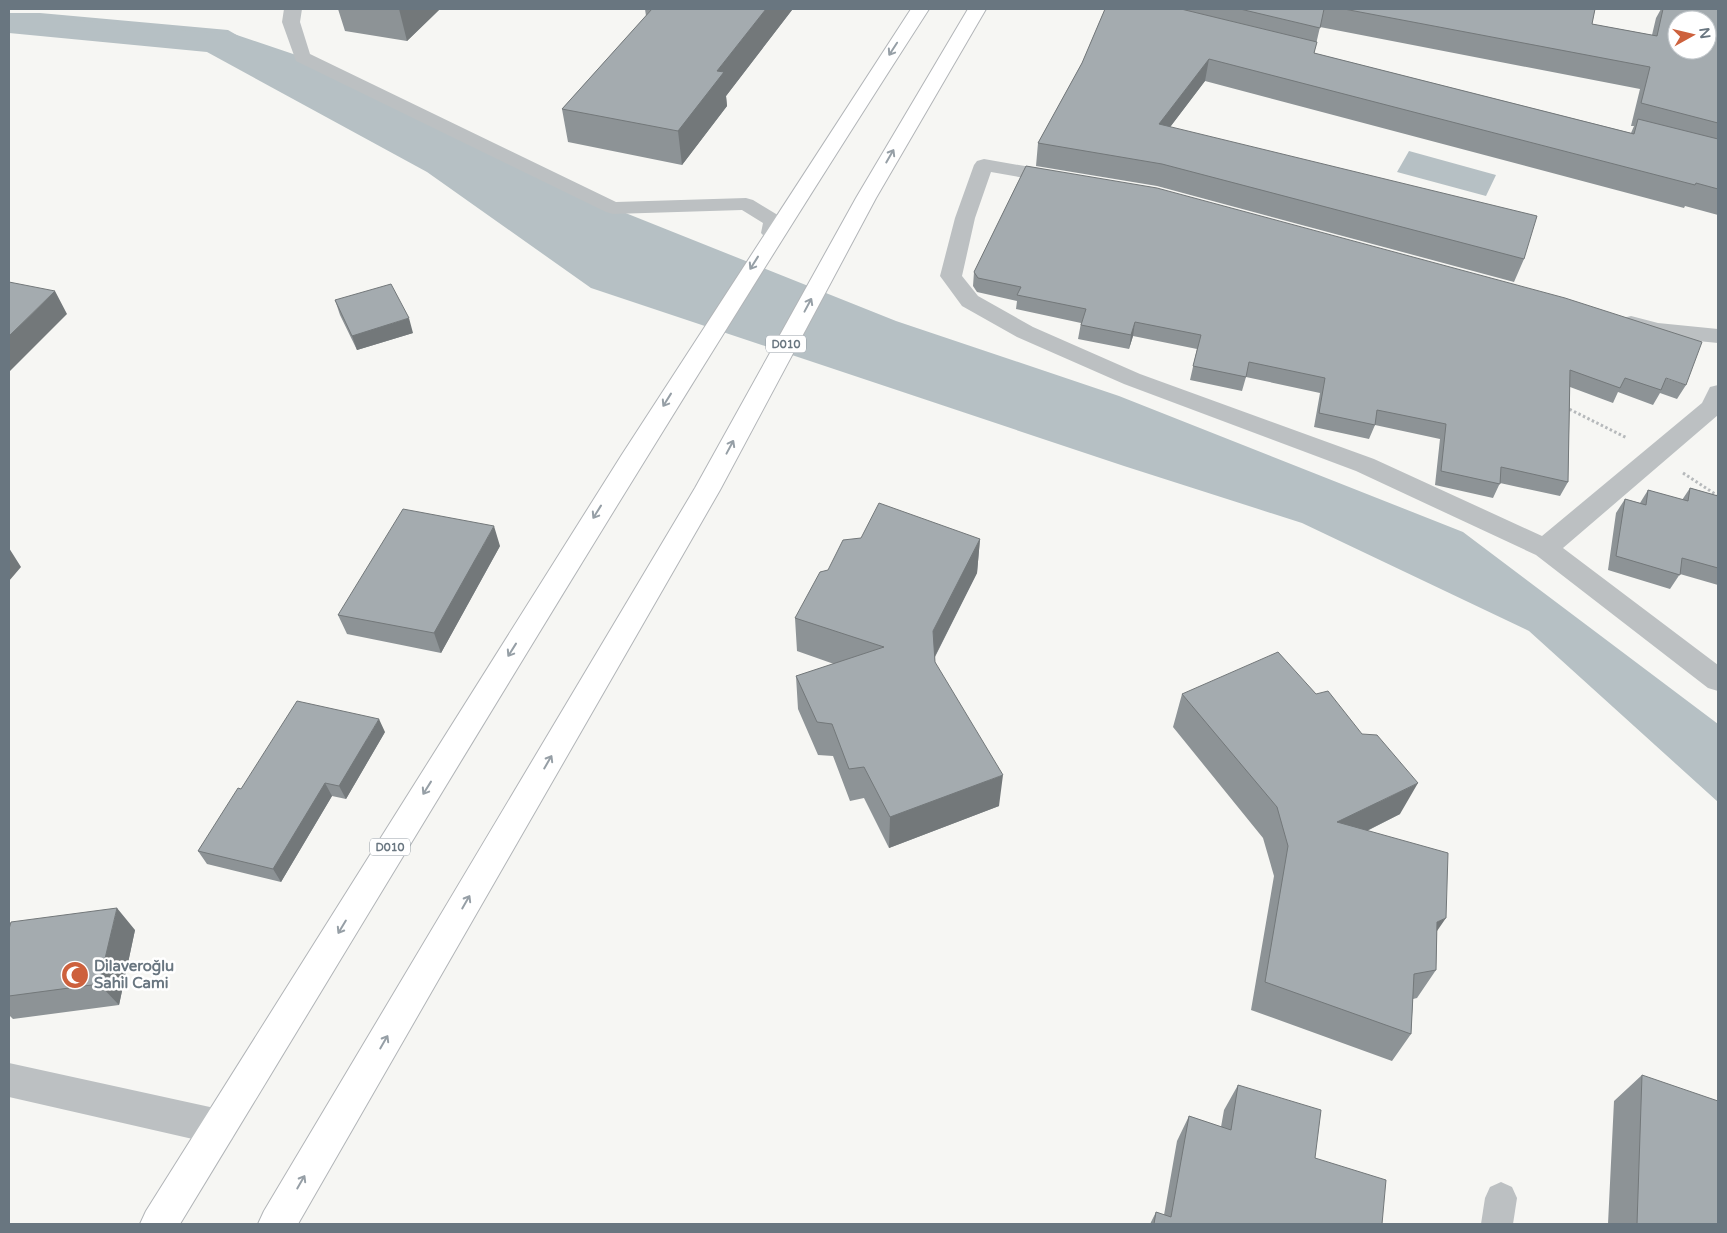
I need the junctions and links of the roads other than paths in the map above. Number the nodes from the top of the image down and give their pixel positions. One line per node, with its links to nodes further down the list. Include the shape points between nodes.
1 (294, 9): 5 (street, via 291,22 302,58 613,208 746,204 774,221)
2 (920, 9): 5 (highway, D010, one-way to 5)
3 (984, 11): 14 (highway, D010, one-way to 3, via 707,490 866,198 958,40)
4 (1080, 181): 9 (street, via 984,165 965,218 951,276 970,301 1024,332 1132,379 1365,465)
5 (772, 233): 12 (highway, D010, one-way to 12, via 622,470)
6 (1610, 317): 7 (street, via 1658,330)
7 (1718, 336)
8 (1718, 393): 9 (street, via 1712,407)
9 (1546, 548): 10 (street)
10 (1718, 680)
11 (9, 1080): 12 (street)
12 (219, 1127): 13 (highway, D010)
13 (159, 1224)
14 (277, 1224)

